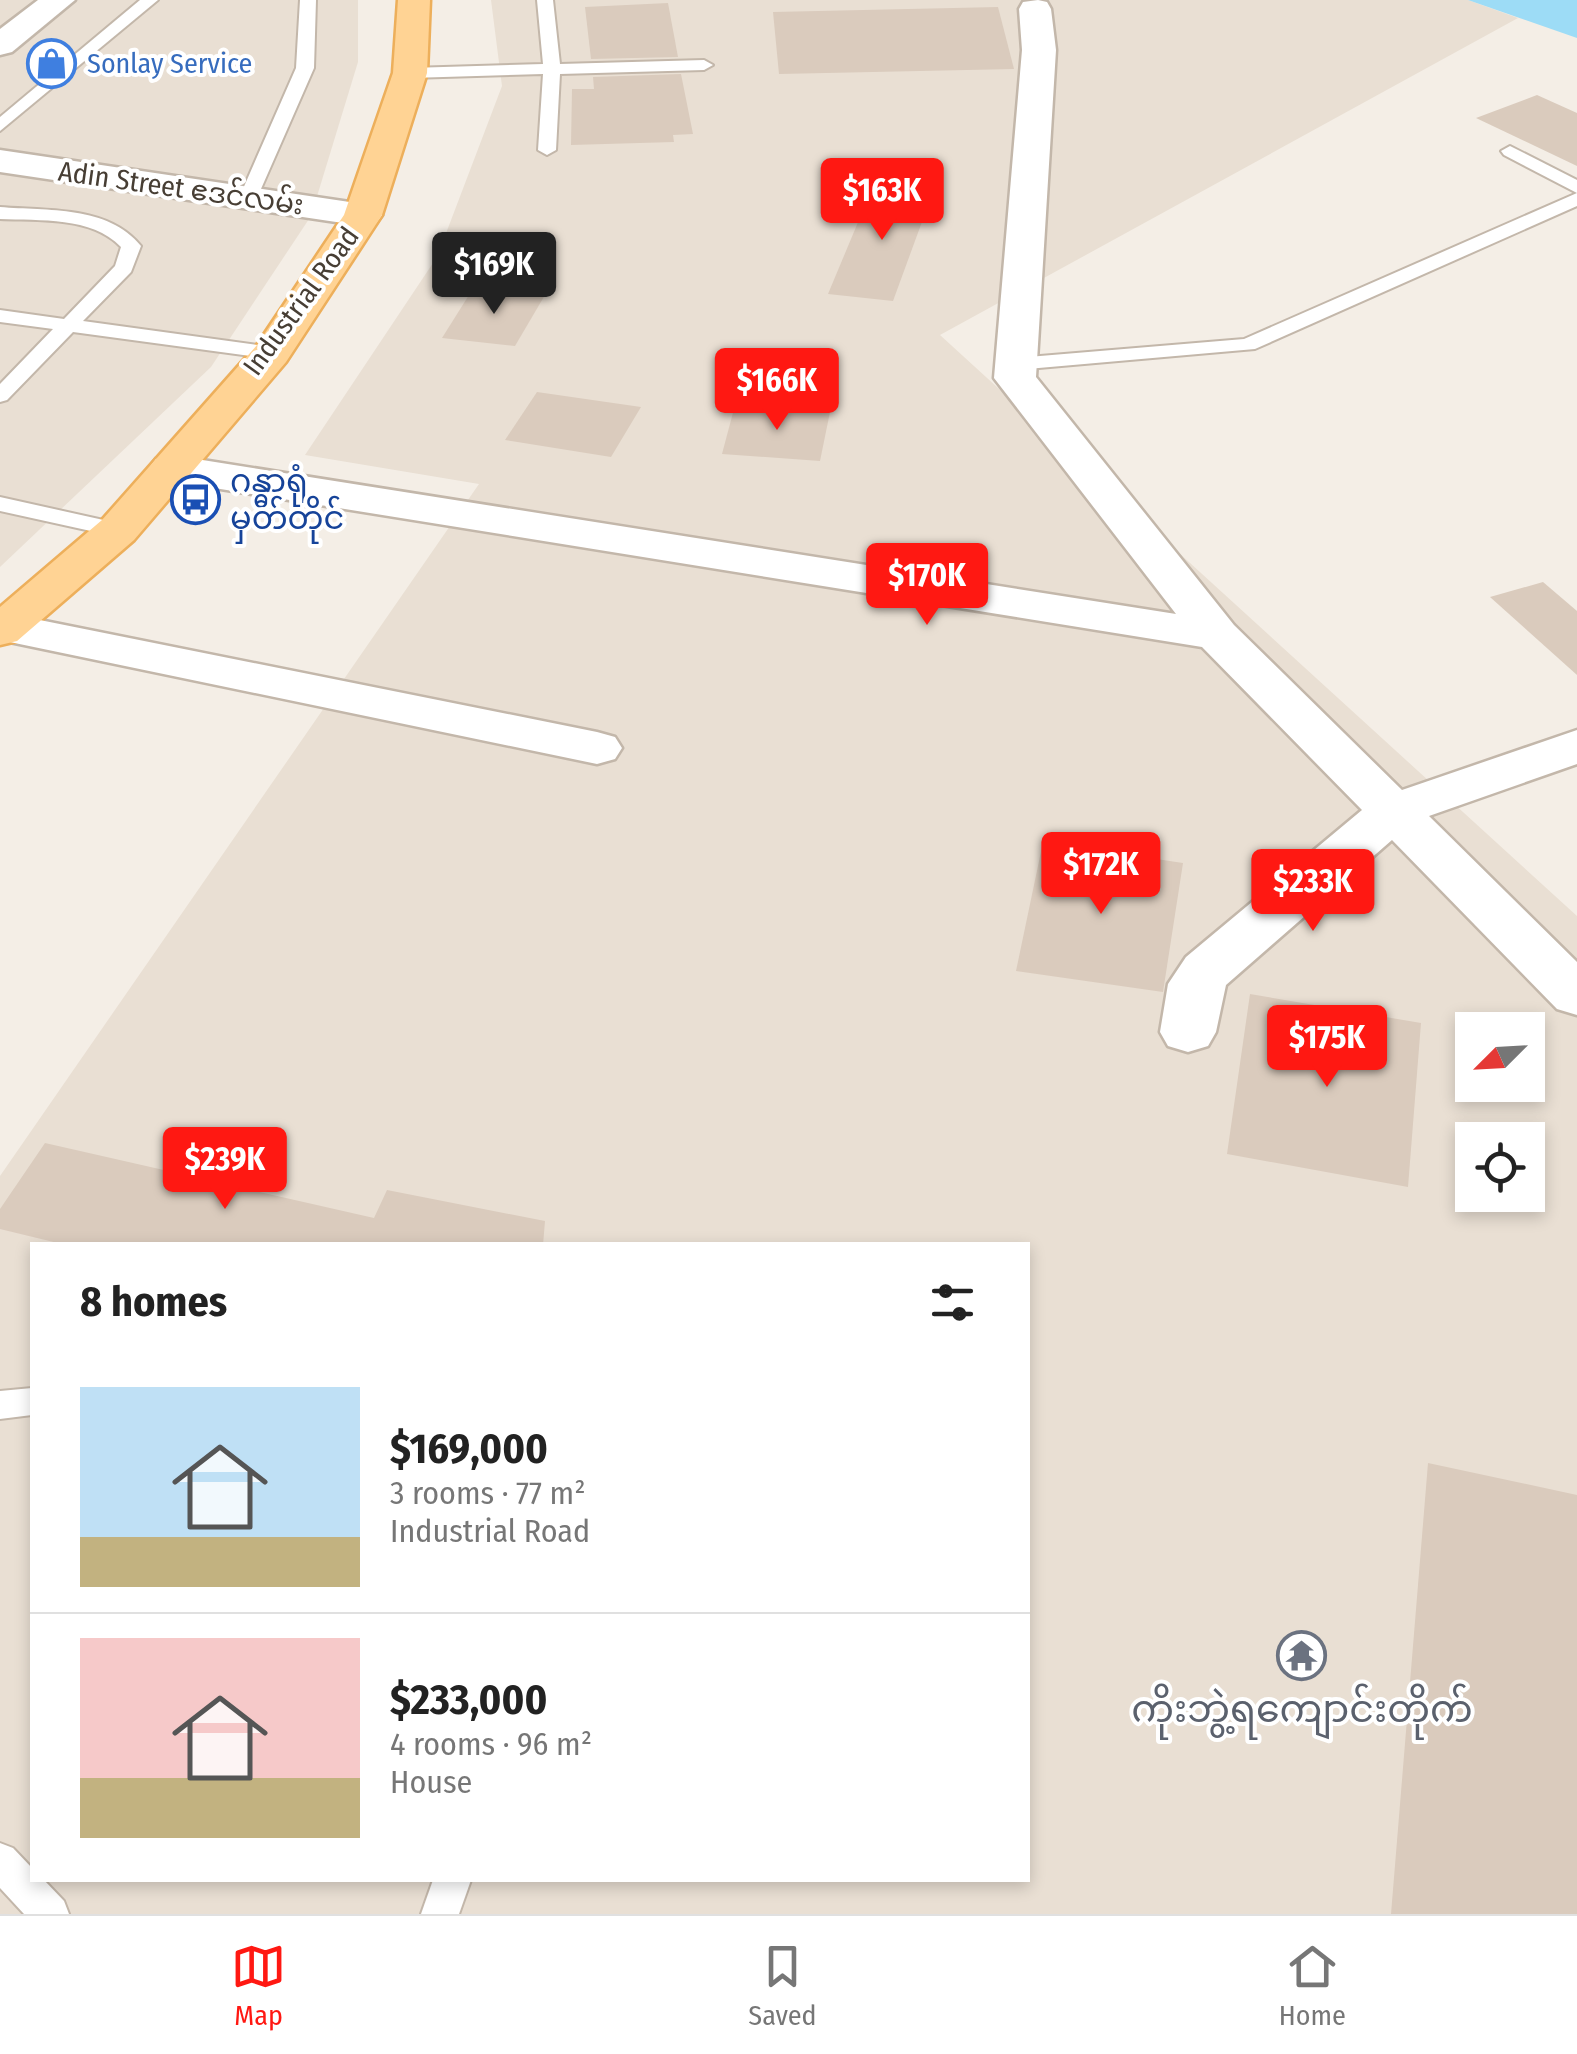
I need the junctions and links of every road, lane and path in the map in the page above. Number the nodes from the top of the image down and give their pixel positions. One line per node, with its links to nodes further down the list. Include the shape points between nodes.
1 (60, 0): 7 (street)
2 (150, 0): 11 (lane)
3 (308, 0): 16 (lane, via 305,68)
4 (414, 0): 10 (main road, Industrial Road)
5 (546, 0): 9 (lane)
6 (1035, 9): 23 (street, via 1040,50)
7 (0, 46)
8 (704, 65): 9 (lane)
9 (552, 68): 10 (lane); 12 (lane)
10 (410, 72): 19 (main road, Industrial Road)
11 (0, 126)
12 (547, 150)
13 (1510, 150): 15 (lane)
14 (0, 162): 16 (street, Adin Street ဧဒင်လမ်း)
15 (1577, 187)
16 (248, 198): 19 (street, Adin Street ဧဒင်လမ်း)
17 (1577, 200): 23 (lane, via 1248,345)
18 (0, 213): 21 (lane, via 91,222 120,231 132,246 124,268)
19 (363, 215): 22 (main road, Industrial Road)
20 (0, 316): 21 (lane)
21 (70, 325): 22 (lane); 24 (lane)
22 (272, 353): 25 (main road, Industrial Road)
23 (1016, 364): 29 (street, via 1015,378)
24 (0, 396)
25 (171, 468): 27 (main road, Industrial Road); 29 (street)
26 (0, 504): 27 (lane)
27 (118, 530): 28 (main road, Industrial Road)
28 (2, 629): 31 (street)
29 (1218, 635): 32 (street)
30 (1577, 746): 32 (street)
31 (596, 748)
32 (1393, 811): 33 (street); 34 (street, via 1206,971 1196,984)
33 (1577, 994)
34 (1188, 1032)
35 (30, 1402): 36 (lane)
36 (0, 1405)
37 (0, 1862): 39 (lane)
38 (451, 1882): 40 (lane)
39 (50, 1914)
40 (440, 1914)

